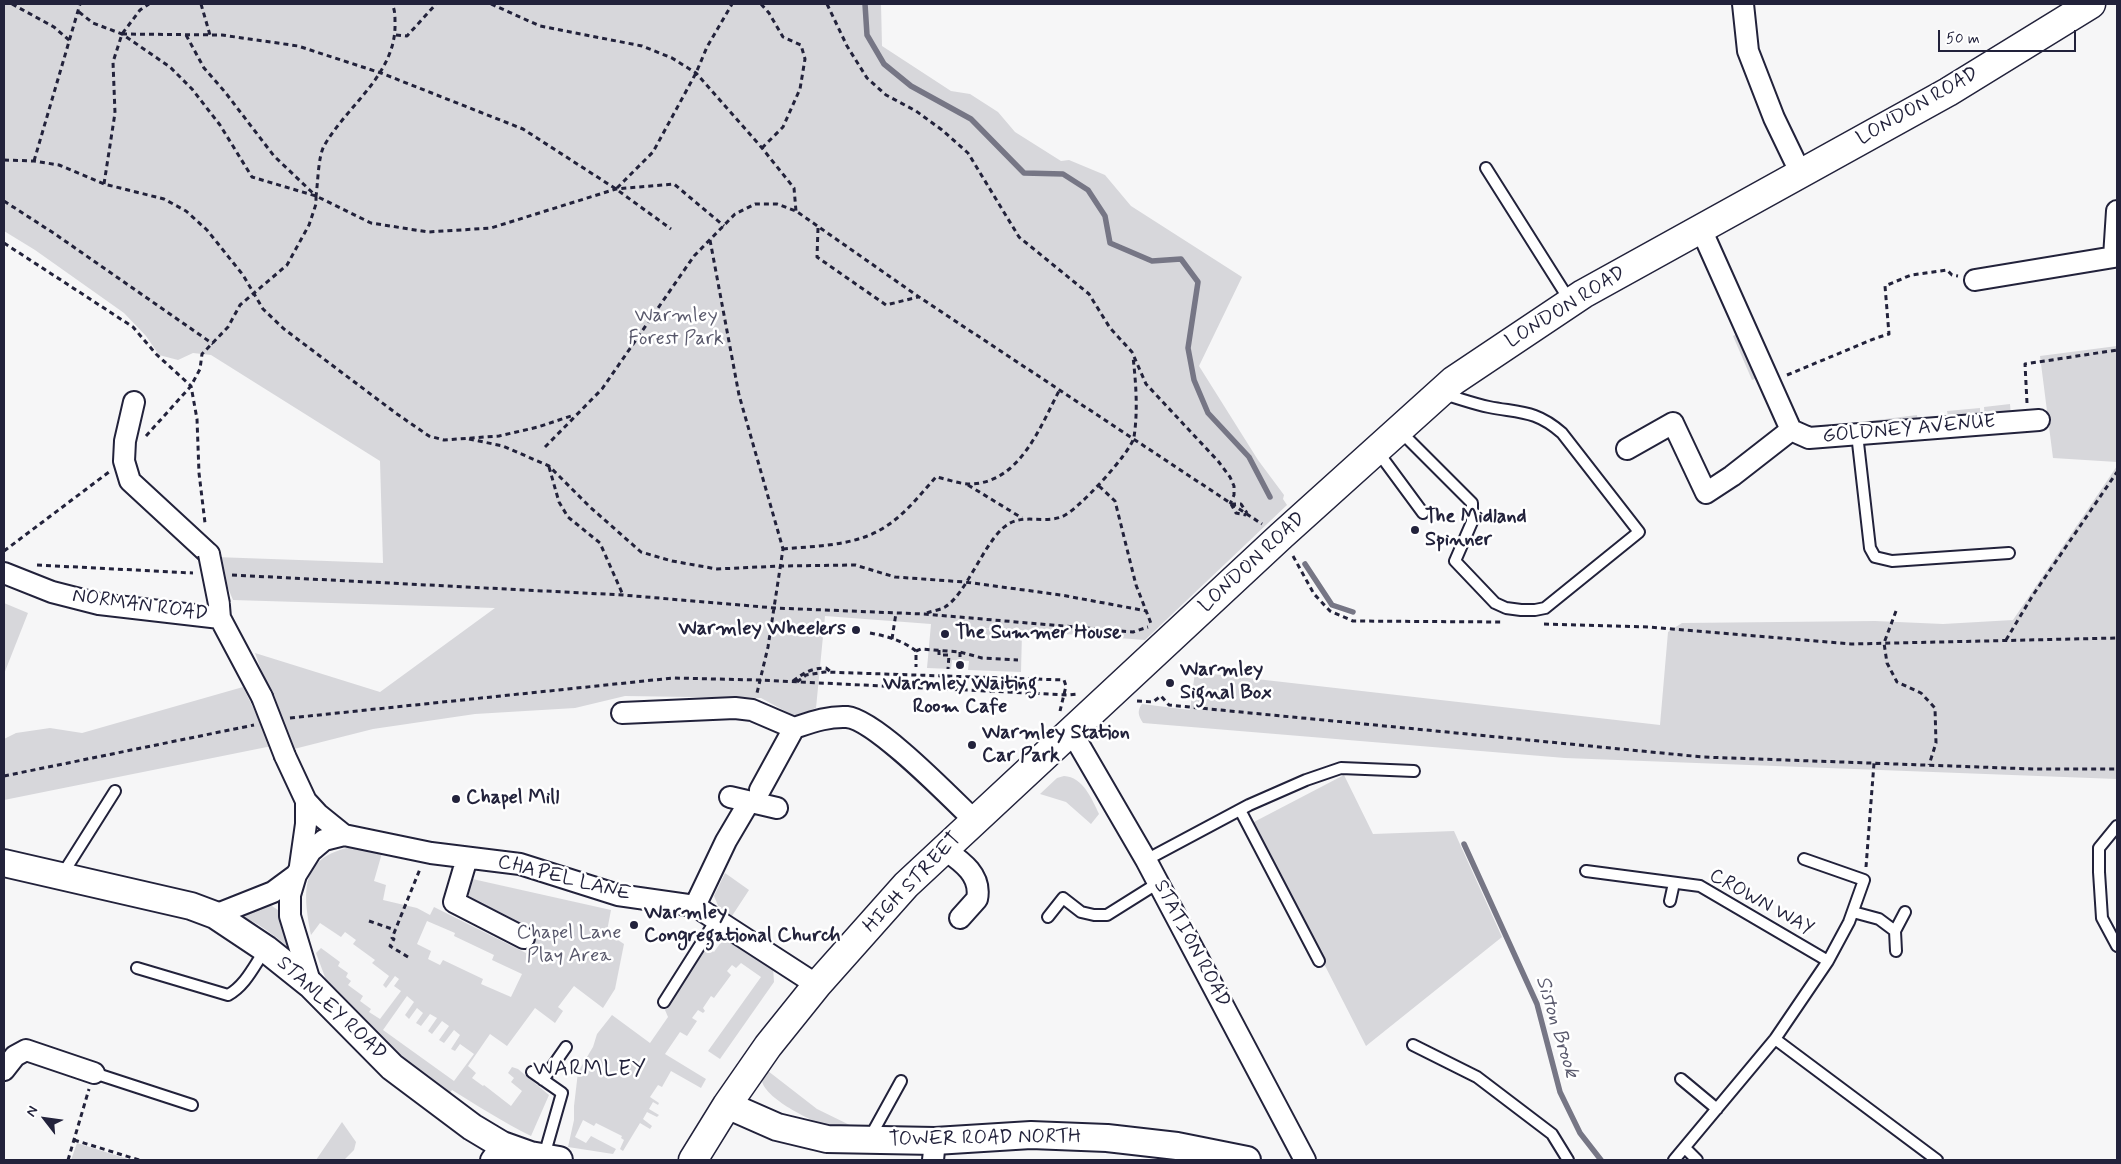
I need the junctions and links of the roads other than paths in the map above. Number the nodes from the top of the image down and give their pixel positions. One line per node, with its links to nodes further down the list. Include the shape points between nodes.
1 (1742, 4): 4 (street, via 1748,51 1774,118)
2 (2091, 4): 4 (main road, LONDON ROAD, via 1948,92)
3 (1486, 168): 8 (lane)
4 (1801, 174): 6 (main road, LONDON ROAD)
5 (2117, 211): 7 (street, via 2114,257)
6 (1701, 229): 8 (main road, LONDON ROAD); 13 (street)
7 (1975, 280)
8 (1570, 302): 9 (main road, LONDON ROAD)
9 (1440, 393): 12 (main road, LONDON ROAD); 12 (lane, via 1488,407 1523,411 1549,421 1562,433 1639,532 1545,608 1506,608 1495,603 1455,561 1472,522 1472,503)
10 (134, 402): 20 (street, bridge, via 125,441 124,461 130,481 209,554)
11 (2033, 420): 14 (street, GOLDNEY AVENUE)
12 (1399, 430): 16 (main road, LONDON ROAD)
13 (1791, 430): 14 (street, GOLDNEY AVENUE, via 1809,438); 15 (street, via 1706,493 1673,423)
14 (1857, 434): 18 (lane, via 1870,548 1875,557 1892,561)
15 (1627, 449)
16 (1377, 451): 17 (lane); 21 (main road, LONDON ROAD, via 1281,536)
17 (1422, 513)
18 (2009, 553)
19 (4, 574): 20 (street, NORMAN ROAD, via 52,592 100,604)
20 (220, 611): 28 (street, NORMAN ROAD, bridge)
21 (1118, 700): 24 (main road, HIGH STREET)
22 (622, 713): 23 (street, via 735,708 752,710)
23 (794, 728): 27 (street); 31 (street, via 821,718 849,717 873,730 921,768)
24 (1071, 731): 31 (main road, HIGH STREET); 37 (street, STATION ROAD)
25 (1414, 771): 30 (lane, via 1341,768)
26 (114, 792): 41 (lane)
27 (746, 796): 29 (street); 45 (street)
28 (306, 801): 33 (street, NORMAN ROAD); 40 (street, NORMAN ROAD, via 306,824)
29 (777, 808)
30 (1240, 810): 37 (lane); 57 (lane)
31 (975, 821): 34 (main road, HIGH STREET)
32 (2117, 826): 54 (lane, via 2099,848 2099,872 2102,918)
33 (344, 835): 35 (street, CHAPEL LANE); 40 (street, via 324,840 311,851)
34 (944, 849): 50 (street, via 971,871 976,881 977,898); 61 (main road, HIGH STREET, via 906,885)
35 (467, 858): 45 (street, CHAPEL LANE, via 520,864 618,895); 53 (street, via 454,902)
36 (1804, 859): 46 (lane, CROWN WAY, via 1864,880)
37 (1146, 860): 42 (street, STATION ROAD)
38 (4, 864): 41 (street, STANLEY ROAD)
39 (1586, 871): 43 (lane, CROWN WAY)
40 (298, 872): 48 (street, via 273,892); 60 (street, via 290,895 290,916)
41 (61, 876): 48 (street, STANLEY ROAD, via 191,906)
42 (1158, 883): 49 (lane, via 1106,915 1081,912 1063,898); 82 (street, STATION ROAD)
43 (1674, 883): 44 (lane); 58 (lane, CROWN WAY, via 1700,886)
44 (1670, 901)
45 (696, 906): 51 (street, CHAPEL LANE)
46 (1853, 912): 52 (lane, via 1879,919); 58 (lane, CROWN WAY)
47 (1905, 912): 52 (lane)
48 (215, 915): 55 (street, STANLEY ROAD)
49 (1048, 916)
50 (960, 918)
51 (716, 920): 61 (street, CHAPEL LANE); 62 (lane)
52 (1895, 930): 56 (lane)
53 (524, 938)
54 (2117, 946)
55 (266, 949): 59 (lane, via 238,990 228,995); 60 (street, STANLEY ROAD)
56 (1896, 951)
57 (1318, 961)
58 (1828, 961): 63 (lane, CROWN WAY)
59 (137, 968)
60 (311, 985): 78 (street, STANLEY ROAD, via 392,1067 472,1127)
61 (817, 985): 73 (main road, HIGH STREET, via 768,1046)
62 (664, 1002)
63 (1775, 1039): 74 (lane, CROWN WAY); 86 (lane)
64 (1413, 1045): 83 (lane, via 1477,1077 1552,1134)
65 (566, 1047): 70 (lane)
66 (6, 1064): 68 (street, via 26,1050)
67 (532, 1072): 70 (lane)
68 (94, 1073): 72 (lane)
69 (1681, 1079): 74 (lane)
70 (543, 1080): 79 (lane, via 562,1093)
71 (901, 1081): 75 (lane)
72 (192, 1106)
73 (727, 1106): 75 (street, TOWER ROAD NORTH, via 776,1128 826,1139); 80 (main road, HIGH STREET)
74 (1717, 1109): 76 (lane, CROWN WAY)
75 (869, 1140): 77 (street, TOWER ROAD NORTH)
76 (1685, 1148): 84 (lane, CROWN WAY); 85 (lane)
77 (934, 1151): 81 (street, TOWER ROAD NORTH, via 1031,1136 1107,1138 1177,1146)
78 (497, 1153): 79 (street, STANLEY ROAD)
79 (551, 1159)
80 (692, 1160)
81 (1247, 1160)
82 (1305, 1160)
83 (1568, 1160)
84 (1674, 1160)
85 (1697, 1160)
86 (1937, 1160)

